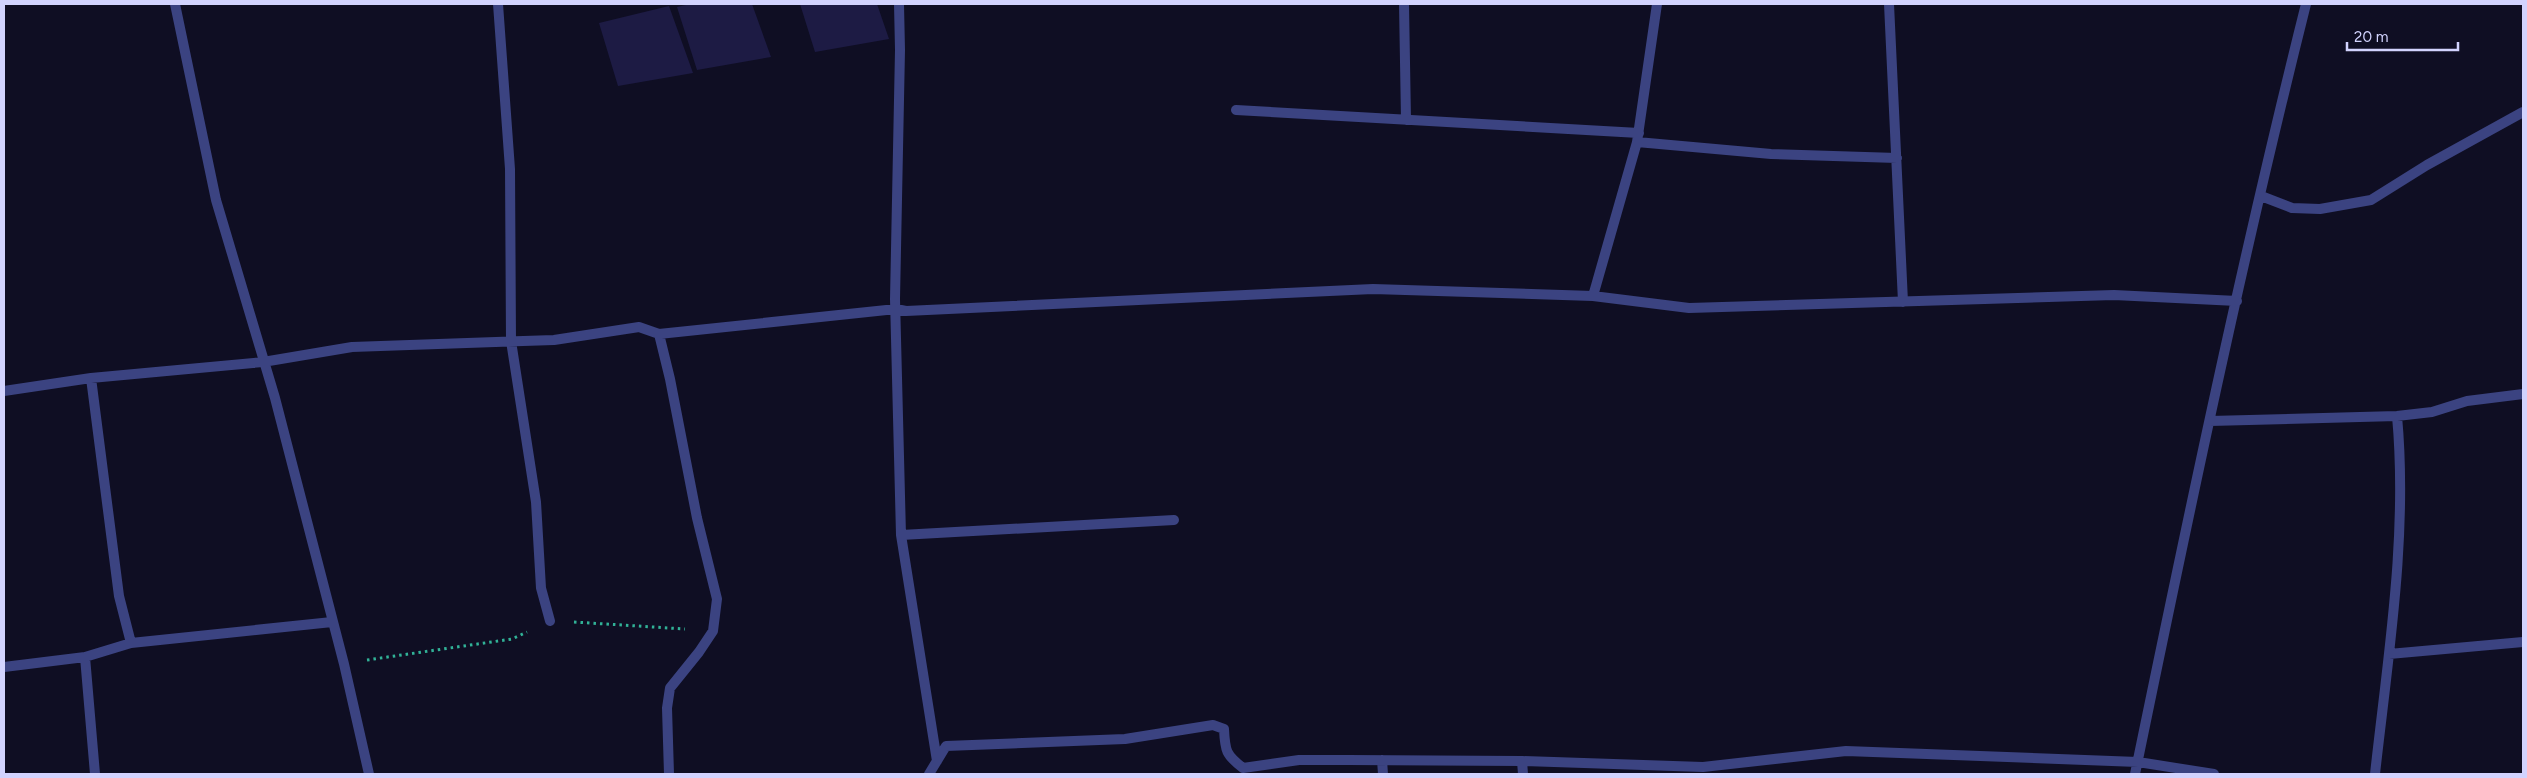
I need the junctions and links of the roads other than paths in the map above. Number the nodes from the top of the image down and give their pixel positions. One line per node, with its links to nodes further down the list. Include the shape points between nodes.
1 (175, 4): 20 (street, via 216,200)
2 (498, 4): 19 (street, via 510,169)
3 (899, 4): 17 (street)
4 (1404, 4): 10 (street)
5 (1657, 4): 11 (street)
6 (1889, 4): 12 (street)
7 (2306, 4): 13 (street)
8 (1236, 110): 10 (street)
9 (2523, 112): 13 (street, via 2371,200 2320,209 2292,208)
10 (1406, 120): 11 (street)
11 (1638, 137): 12 (street, via 1771,154); 14 (street)
12 (1897, 158): 16 (street)
13 (2261, 196): 15 (street)
14 (1593, 296): 16 (street, via 1689,308); 17 (street, via 1373,289 906,312)
15 (2237, 301): 16 (street, via 2114,295); 25 (street)
16 (1903, 302)
17 (896, 309): 18 (street); 27 (street)
18 (659, 334): 19 (street, via 640,327 554,340); 42 (street, via 717,599 713,631 670,688 667,708)
19 (511, 342): 20 (street, via 352,347); 28 (street, via 536,502 541,588)
20 (263, 362): 21 (street); 29 (street)
21 (91, 378): 22 (street); 31 (street, via 120,596)
22 (4, 391)
23 (2523, 394): 24 (street, via 2467,401 2432,412)
24 (2397, 416): 25 (street); 32 (street, via 2400,496)
25 (2210, 421): 38 (street)
26 (1174, 520): 27 (street)
27 (901, 535): 36 (street)
28 (550, 621)
29 (332, 622): 31 (street); 41 (street)
30 (2523, 642): 32 (street)
31 (131, 643): 33 (street)
32 (2389, 654): 48 (street)
33 (85, 656): 34 (street); 40 (street)
34 (4, 667)
35 (1382, 760): 36 (street, via 1299,760 1244,768 1230,758 1225,748 1224,729 1213,725 1125,739 946,746); 37 (street); 44 (street)
36 (937, 761): 43 (street)
37 (1522, 762): 39 (street); 45 (street)
38 (2138, 762): 39 (street, via 1846,751); 46 (street); 47 (street)
39 (1704, 771)
40 (95, 774)
41 (369, 774)
42 (669, 774)
43 (929, 774)
44 (1383, 774)
45 (1523, 774)
46 (2135, 774)
47 (2214, 774)
48 (2375, 774)

